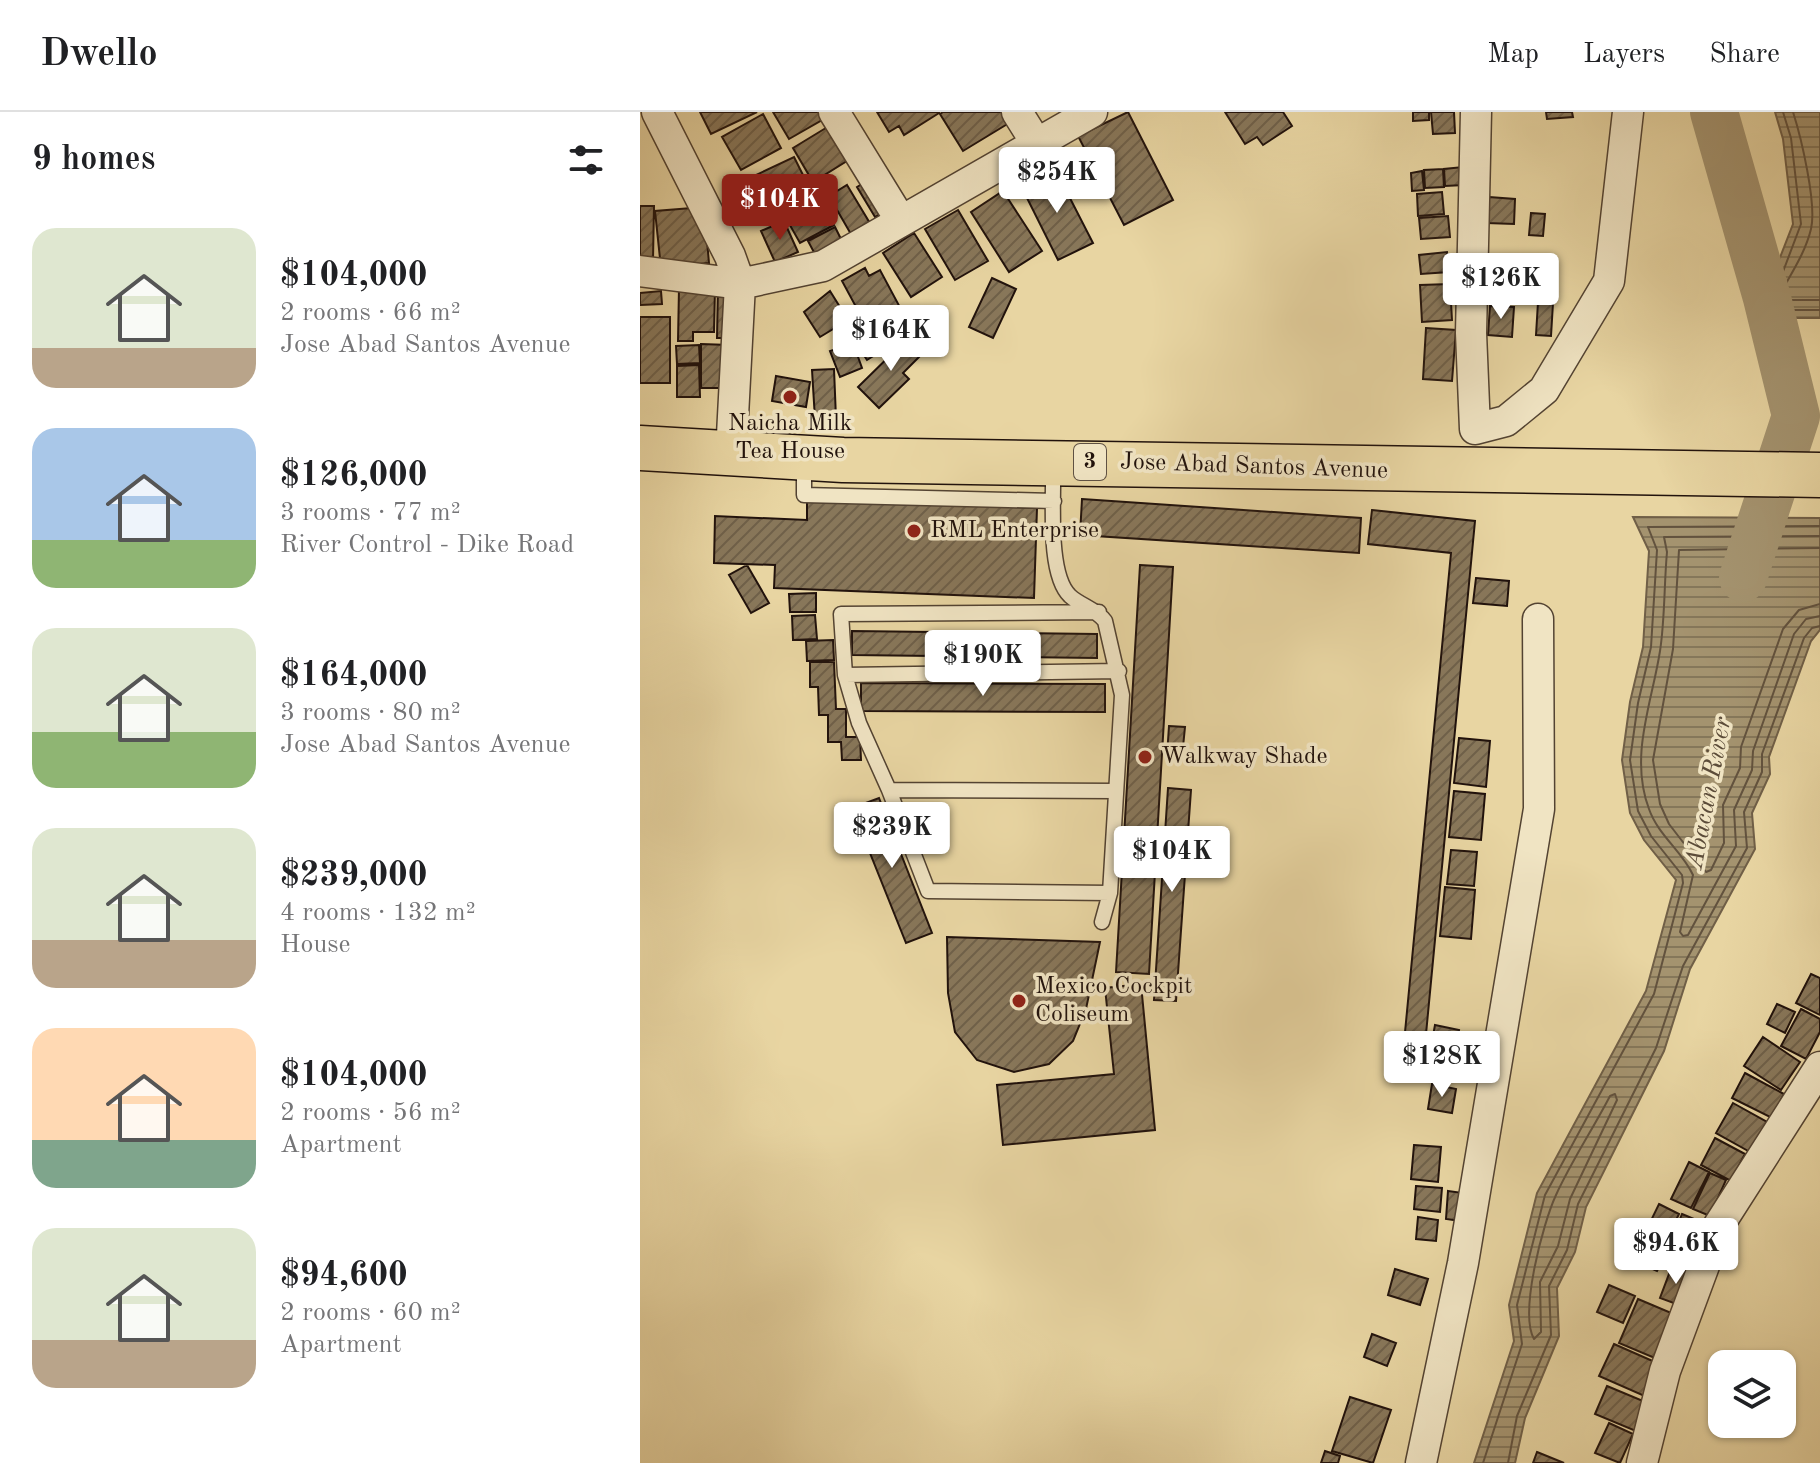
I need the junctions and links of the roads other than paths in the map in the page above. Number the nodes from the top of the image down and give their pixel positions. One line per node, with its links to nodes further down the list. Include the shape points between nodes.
1 (657, 112): 10 (street)
2 (834, 112): 8 (street)
3 (1017, 112): 7 (street)
4 (1092, 112): 7 (street)
5 (1476, 112): 6 (street, via 1471,333 1475,429 1506,421 1544,390 1609,281)
6 (1628, 112)
7 (1037, 144): 8 (street)
8 (901, 221): 10 (street, via 823,266)
9 (640, 271): 10 (street)
10 (740, 284): 12 (street)
11 (640, 448): 12 (highway, Jose Abad Santos Avenue / 3)
12 (731, 454): 14 (highway, Jose Abad Santos Avenue / 3)
13 (1820, 475): 14 (highway, Jose Abad Santos Avenue / 3, via 1335,470)
14 (1053, 481): 15 (lane, via 1059,577 1070,595)
15 (1099, 612): 17 (lane); 18 (lane, via 841,614)
16 (1538, 619): 24 (street, via 1539,809 1463,1263)
17 (1119, 671): 18 (lane); 20 (lane)
18 (845, 675): 19 (lane, via 859,723)
19 (889, 790): 20 (lane); 21 (lane, via 928,891)
20 (1116, 791): 21 (lane)
21 (1110, 893): 22 (lane)
22 (1102, 922)
23 (1820, 1067): 25 (street, via 1719,1225 1665,1371)
24 (1421, 1463)
25 (1642, 1463)

